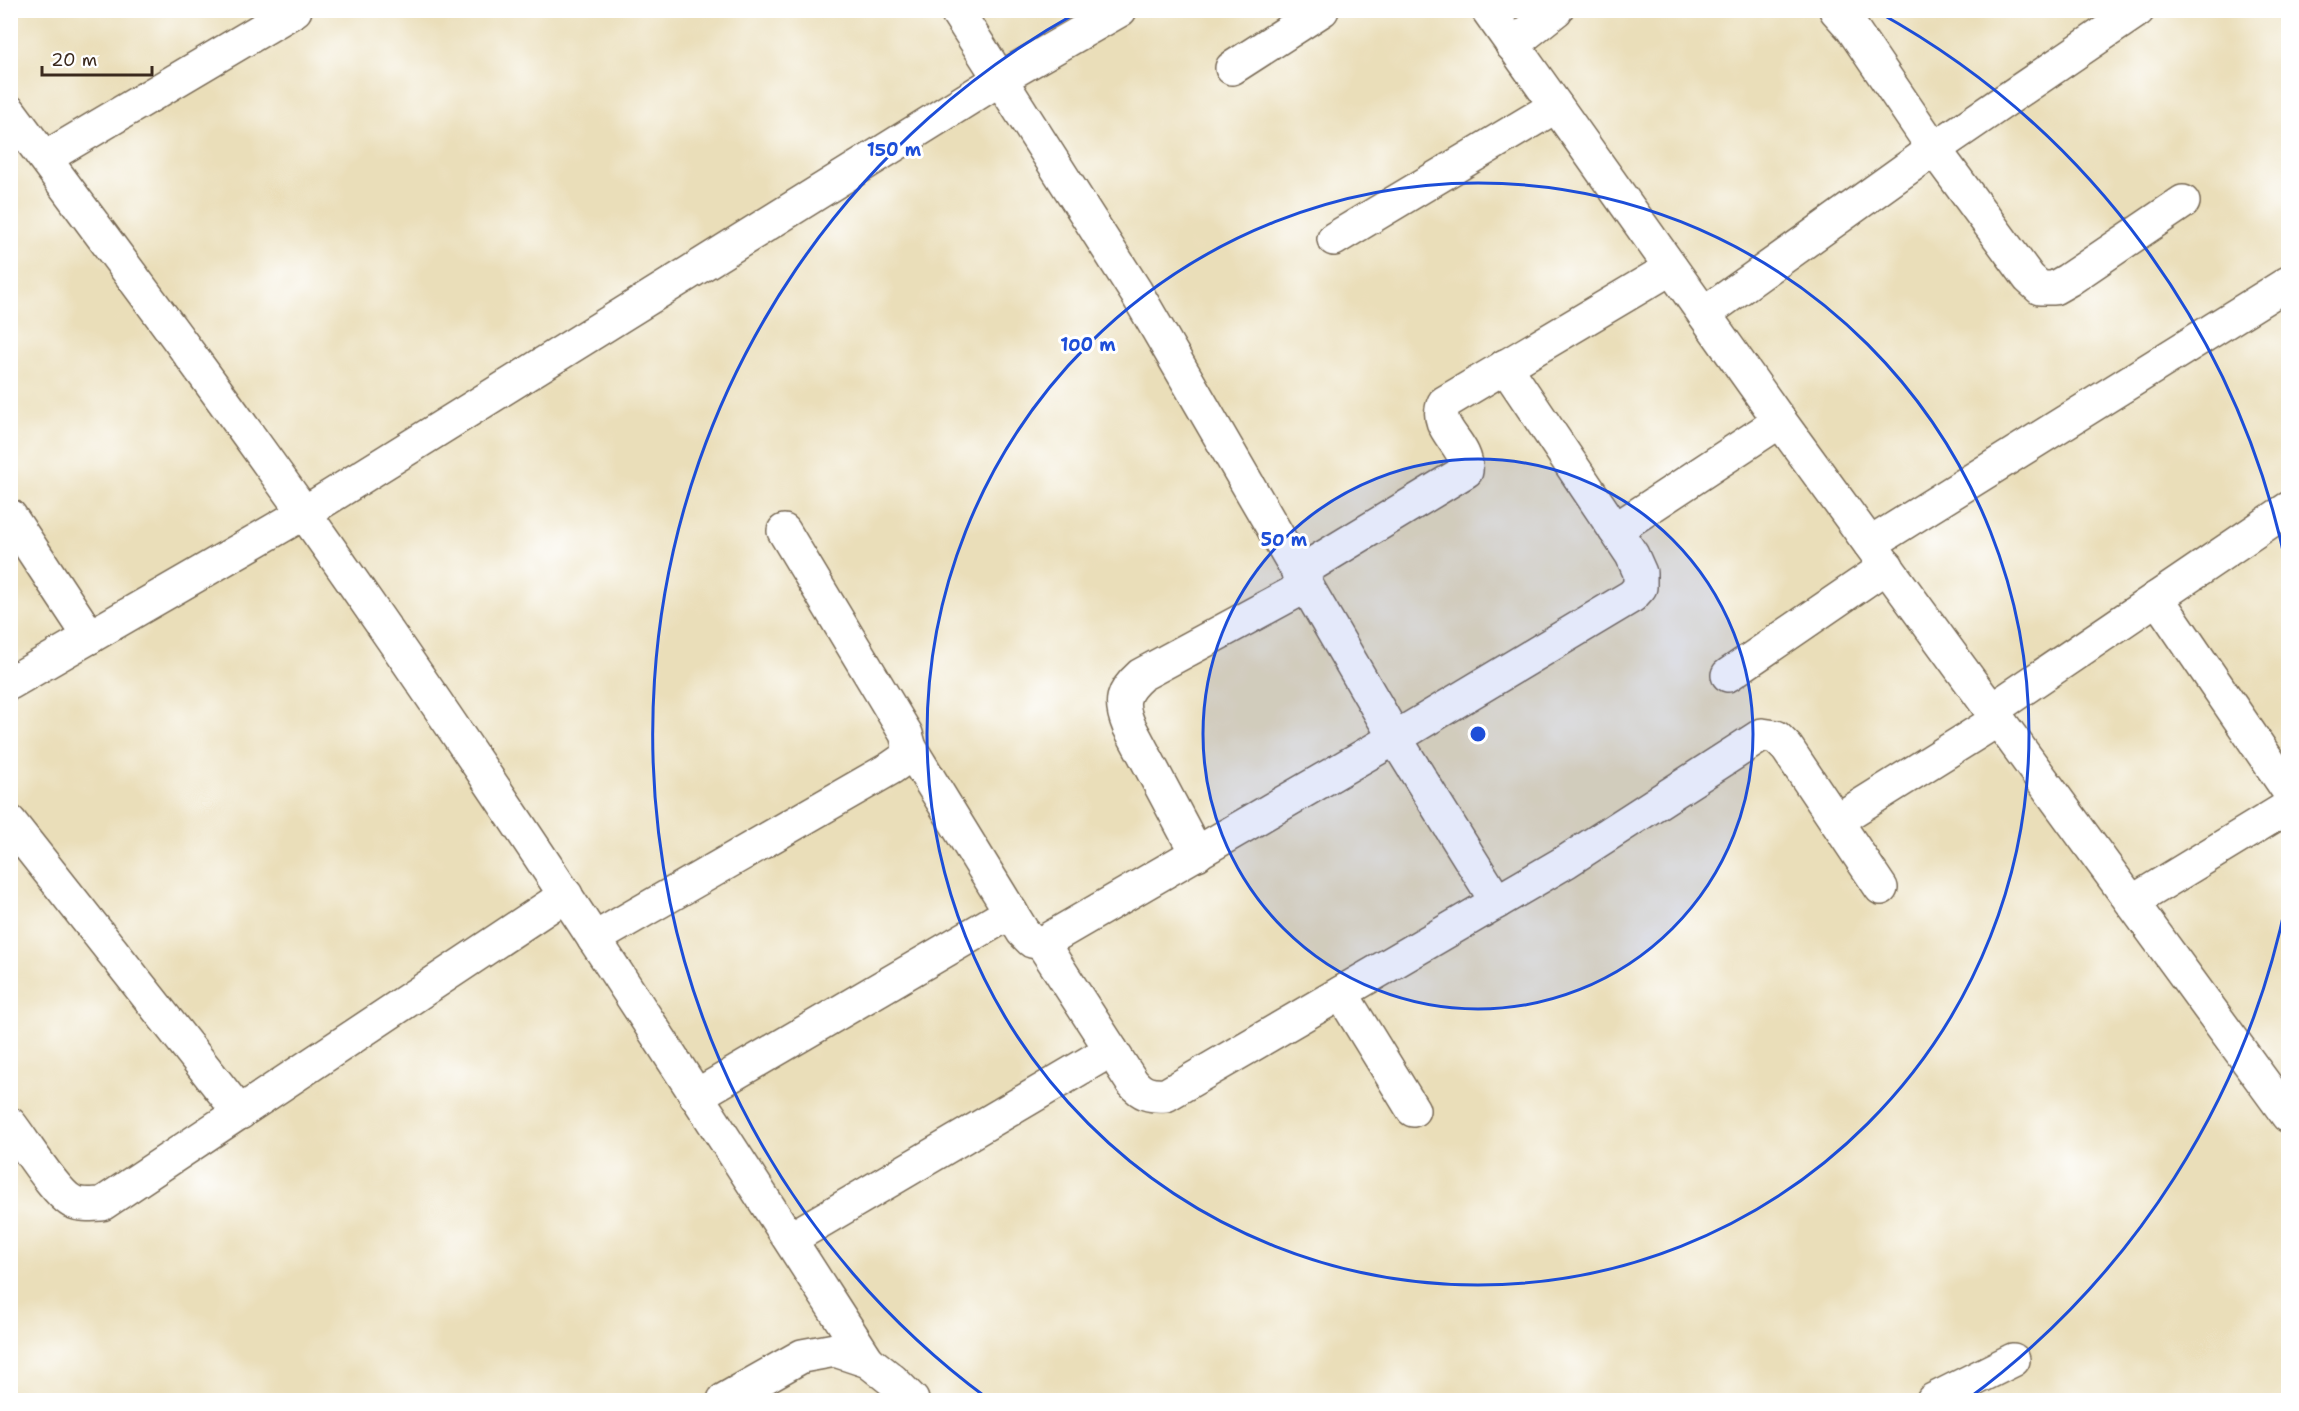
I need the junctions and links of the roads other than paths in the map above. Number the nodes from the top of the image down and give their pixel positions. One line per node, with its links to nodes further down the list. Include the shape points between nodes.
1 (295, 10): 15 (street)
2 (956, 10): 11 (street)
3 (1120, 10): 11 (street)
4 (1322, 10): 10 (street)
5 (1488, 10): 9 (street)
6 (1556, 10): 9 (street)
7 (1836, 10): 14 (street)
8 (2138, 10): 14 (street)
9 (1512, 45): 12 (street)
10 (1232, 68)
11 (1000, 79): 24 (street); 29 (street, via 1136,292)
12 (1556, 106): 17 (street); 18 (street)
13 (10, 112): 15 (street)
14 (1934, 149): 16 (street, via 2040,288 2054,288 2068,280); 20 (street)
15 (45, 158): 24 (street)
16 (2183, 202)
17 (1335, 239)
18 (1671, 267): 20 (street); 21 (street)
19 (2289, 283): 28 (street)
20 (1704, 314): 22 (street)
21 (1505, 366): 26 (street); 29 (street, via 1444,403 1440,411 1442,422 1467,460 1466,471)
22 (1780, 421): 26 (street); 28 (street)
23 (2289, 509): 30 (street)
24 (304, 513): 31 (street); 43 (street)
25 (10, 516): 31 (street)
26 (1615, 530): 35 (street, via 1640,573 1640,587 1632,596)
27 (784, 531): 36 (street, via 906,734)
28 (1879, 555): 32 (street); 34 (street)
29 (1302, 579): 35 (street); 41 (street, via 1141,675 1123,698 1129,726)
30 (2157, 598): 34 (street); 37 (street)
31 (90, 637): 33 (street)
32 (1728, 675)
33 (10, 683)
34 (1996, 715): 39 (street); 45 (street)
35 (1395, 738): 41 (street); 44 (street)
36 (910, 748): 46 (street); 47 (street, via 904,759 891,768)
37 (2289, 790)
38 (2289, 807): 45 (street)
39 (1836, 821): 42 (street); 44 (street, via 1787,748 1776,737 1762,735)
40 (10, 822): 54 (street)
41 (1197, 854): 48 (street)
42 (1881, 888)
43 (566, 895): 47 (street); 54 (street)
44 (1497, 902): 49 (street)
45 (2132, 902): 52 (street)
46 (1011, 912): 48 (street, via 1032,941); 51 (street)
47 (594, 939): 51 (street)
48 (1042, 943): 50 (street)
49 (1341, 993): 50 (street, via 1166,1095 1140,1092); 53 (street)
50 (1111, 1050): 56 (street)
51 (696, 1096): 56 (street)
52 (2283, 1098)
53 (1413, 1110)
54 (240, 1113): 55 (street, via 102,1204 87,1205 62,1193)
55 (10, 1124)
56 (790, 1239): 58 (street)
57 (2013, 1360): 61 (street)
58 (868, 1361): 59 (street, via 835,1350 802,1356); 60 (street)
59 (724, 1401)
60 (912, 1401)
61 (1933, 1401)

